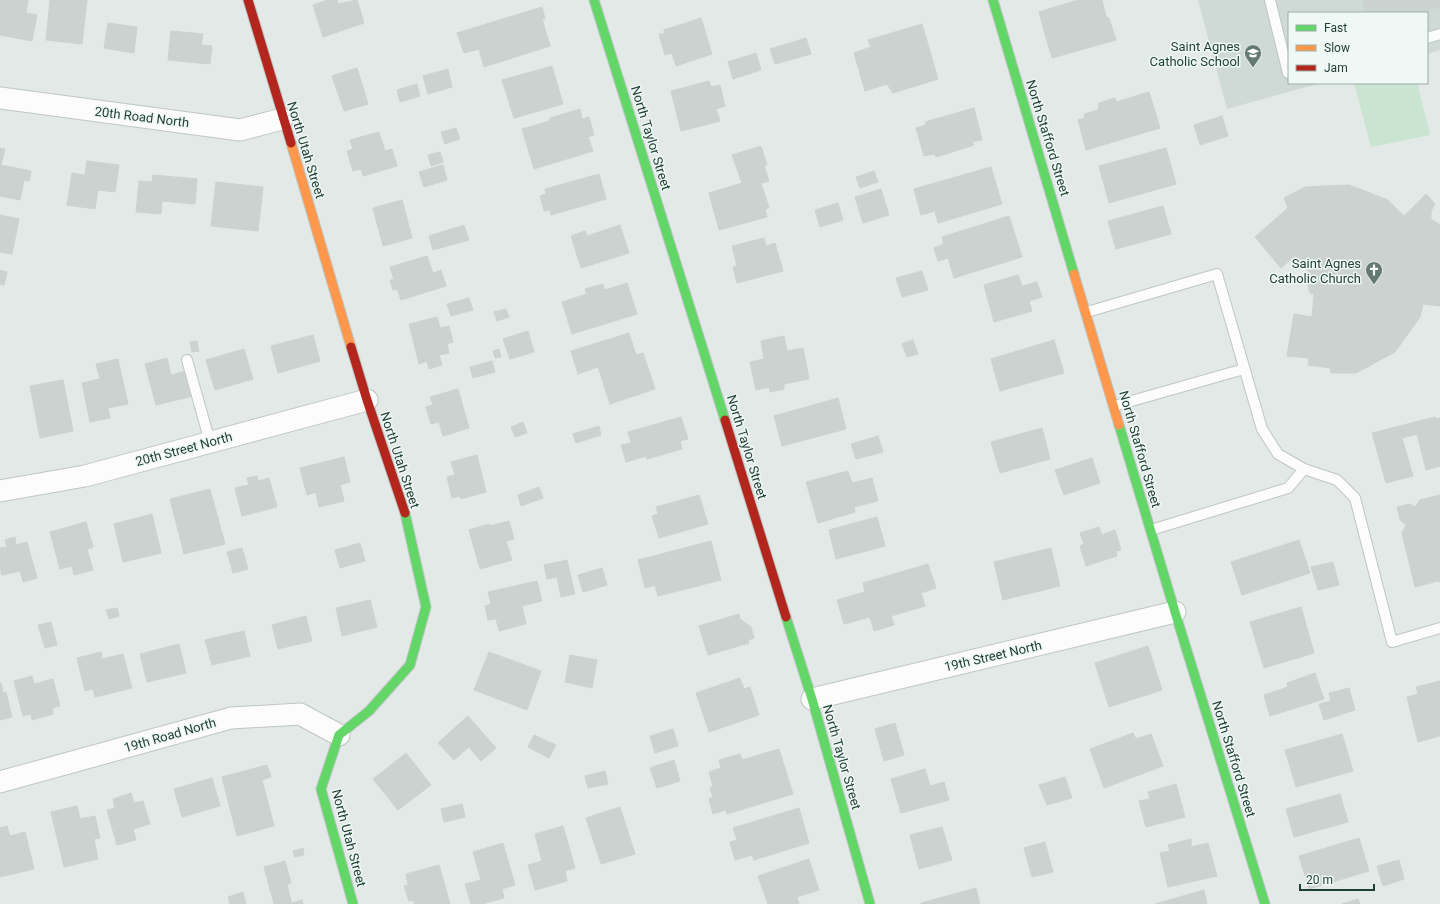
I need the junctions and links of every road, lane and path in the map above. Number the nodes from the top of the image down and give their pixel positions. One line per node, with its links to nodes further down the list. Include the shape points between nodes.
1 (248, 0): 9 (street, North Utah Street)
2 (594, 0): 21 (street, North Taylor Street)
3 (993, 0): 10 (street, North Stafford Street)
4 (1270, 0): 7 (lane)
5 (1440, 34): 6 (lane)
6 (1428, 38)
7 (1288, 73)
8 (0, 98): 9 (street, 20th Road North, via 240,130)
9 (282, 119): 13 (street, North Utah Street)
10 (1087, 312): 12 (lane, via 1217,274); 14 (street, North Stafford Street)
11 (187, 360): 15 (lane)
12 (1244, 369): 14 (lane); 16 (lane, via 1262,429 1278,454)
13 (367, 400): 15 (street, 20th Street North); 22 (street, North Utah Street, via 404,510 426,607 410,665 369,711)
14 (1114, 406): 18 (street, North Stafford Street)
15 (210, 442): 17 (street, 20th Street North, via 85,476)
16 (1304, 469): 18 (lane, via 1288,488); 20 (lane, via 1337,480 1355,498 1392,642)
17 (0, 490)
18 (1151, 530): 19 (street, North Stafford Street)
19 (1175, 612): 21 (street, 19th Street North); 26 (street, North Stafford Street)
20 (1440, 628)
21 (812, 699): 25 (street, North Taylor Street)
22 (338, 736): 23 (street, 19th Road North, via 300,714 231,718); 24 (street, North Utah Street, via 321,789)
23 (0, 782)
24 (353, 904)
25 (870, 904)
26 (1265, 904)

